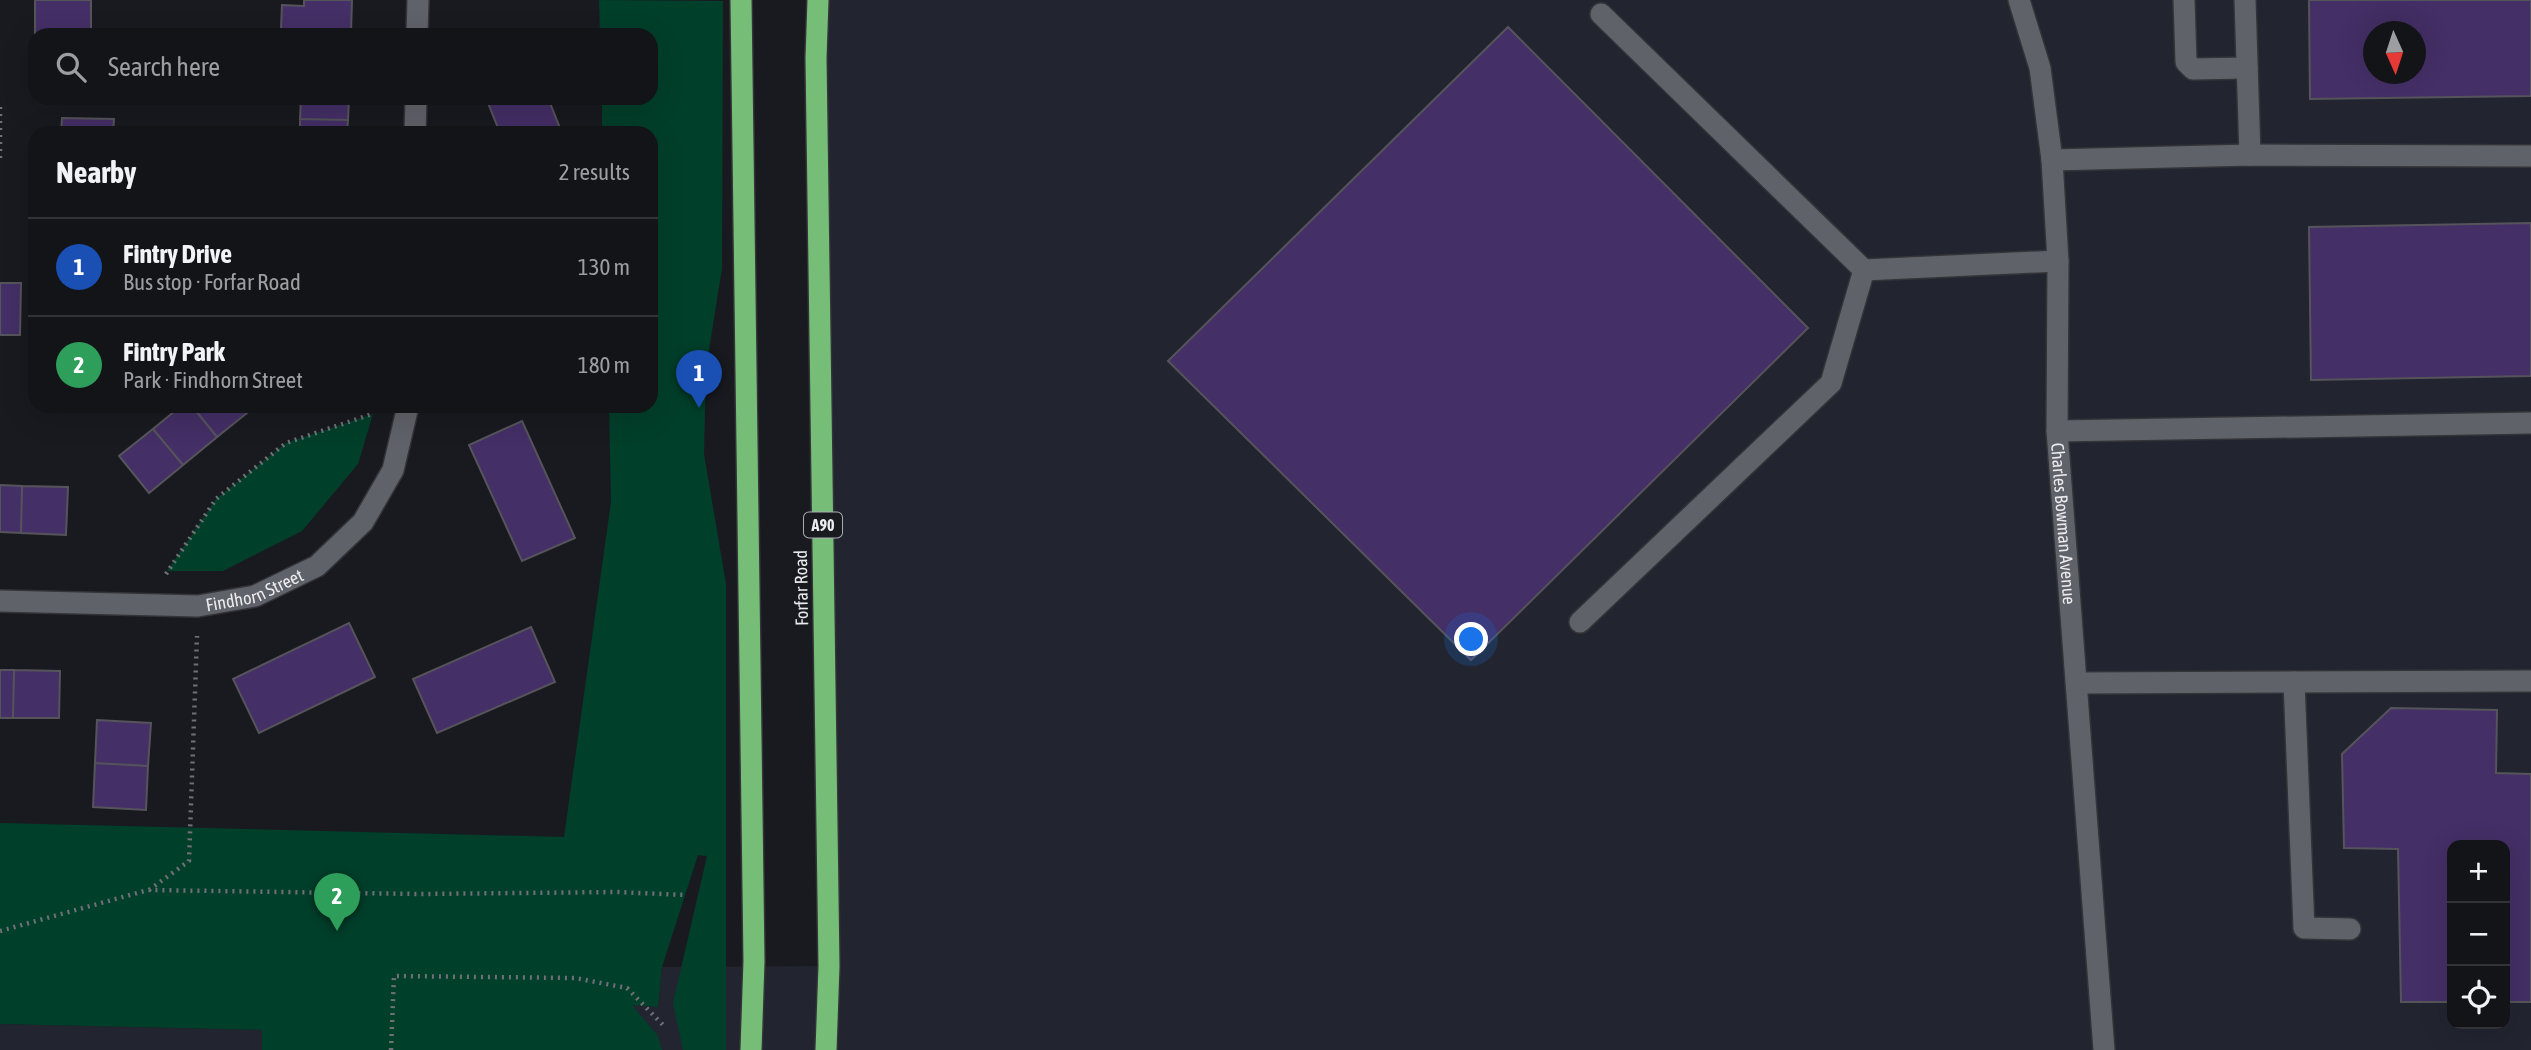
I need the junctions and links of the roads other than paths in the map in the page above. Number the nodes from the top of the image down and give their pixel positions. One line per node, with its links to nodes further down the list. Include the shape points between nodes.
1 (418, 0): 8 (street)
2 (741, 0): 26 (highway, via 754,961)
3 (818, 0): 27 (highway, Forfar Road / A90, via 829,966)
4 (2018, 0): 14 (street, Charles Bowman Avenue, via 2040,68)
5 (2184, 0): 9 (street, via 2186,62 2193,69)
6 (2245, 0): 9 (street)
7 (1601, 14): 16 (street)
8 (417, 28)
9 (2247, 68): 12 (street)
10 (416, 105): 11 (street)
11 (415, 126)
12 (2250, 155): 13 (street); 14 (street)
13 (2531, 156)
14 (2052, 160): 15 (street, Charles Bowman Avenue)
15 (2058, 261): 16 (street); 19 (street, Charles Bowman Avenue)
16 (1864, 270): 21 (street, via 1831,383)
17 (407, 413): 20 (street, Findhorn Street, via 393,470 363,522 317,566 255,596 198,606)
18 (2531, 423): 19 (street)
19 (2057, 431): 24 (street, Charles Bowman Avenue)
20 (0, 601)
21 (1580, 622)
22 (2531, 681): 23 (street)
23 (2294, 682): 24 (street); 25 (street, via 2304,928)
24 (2077, 683): 28 (street, Charles Bowman Avenue)
25 (2350, 929)
26 (751, 1050)
27 (825, 1050)
28 (2104, 1050)

